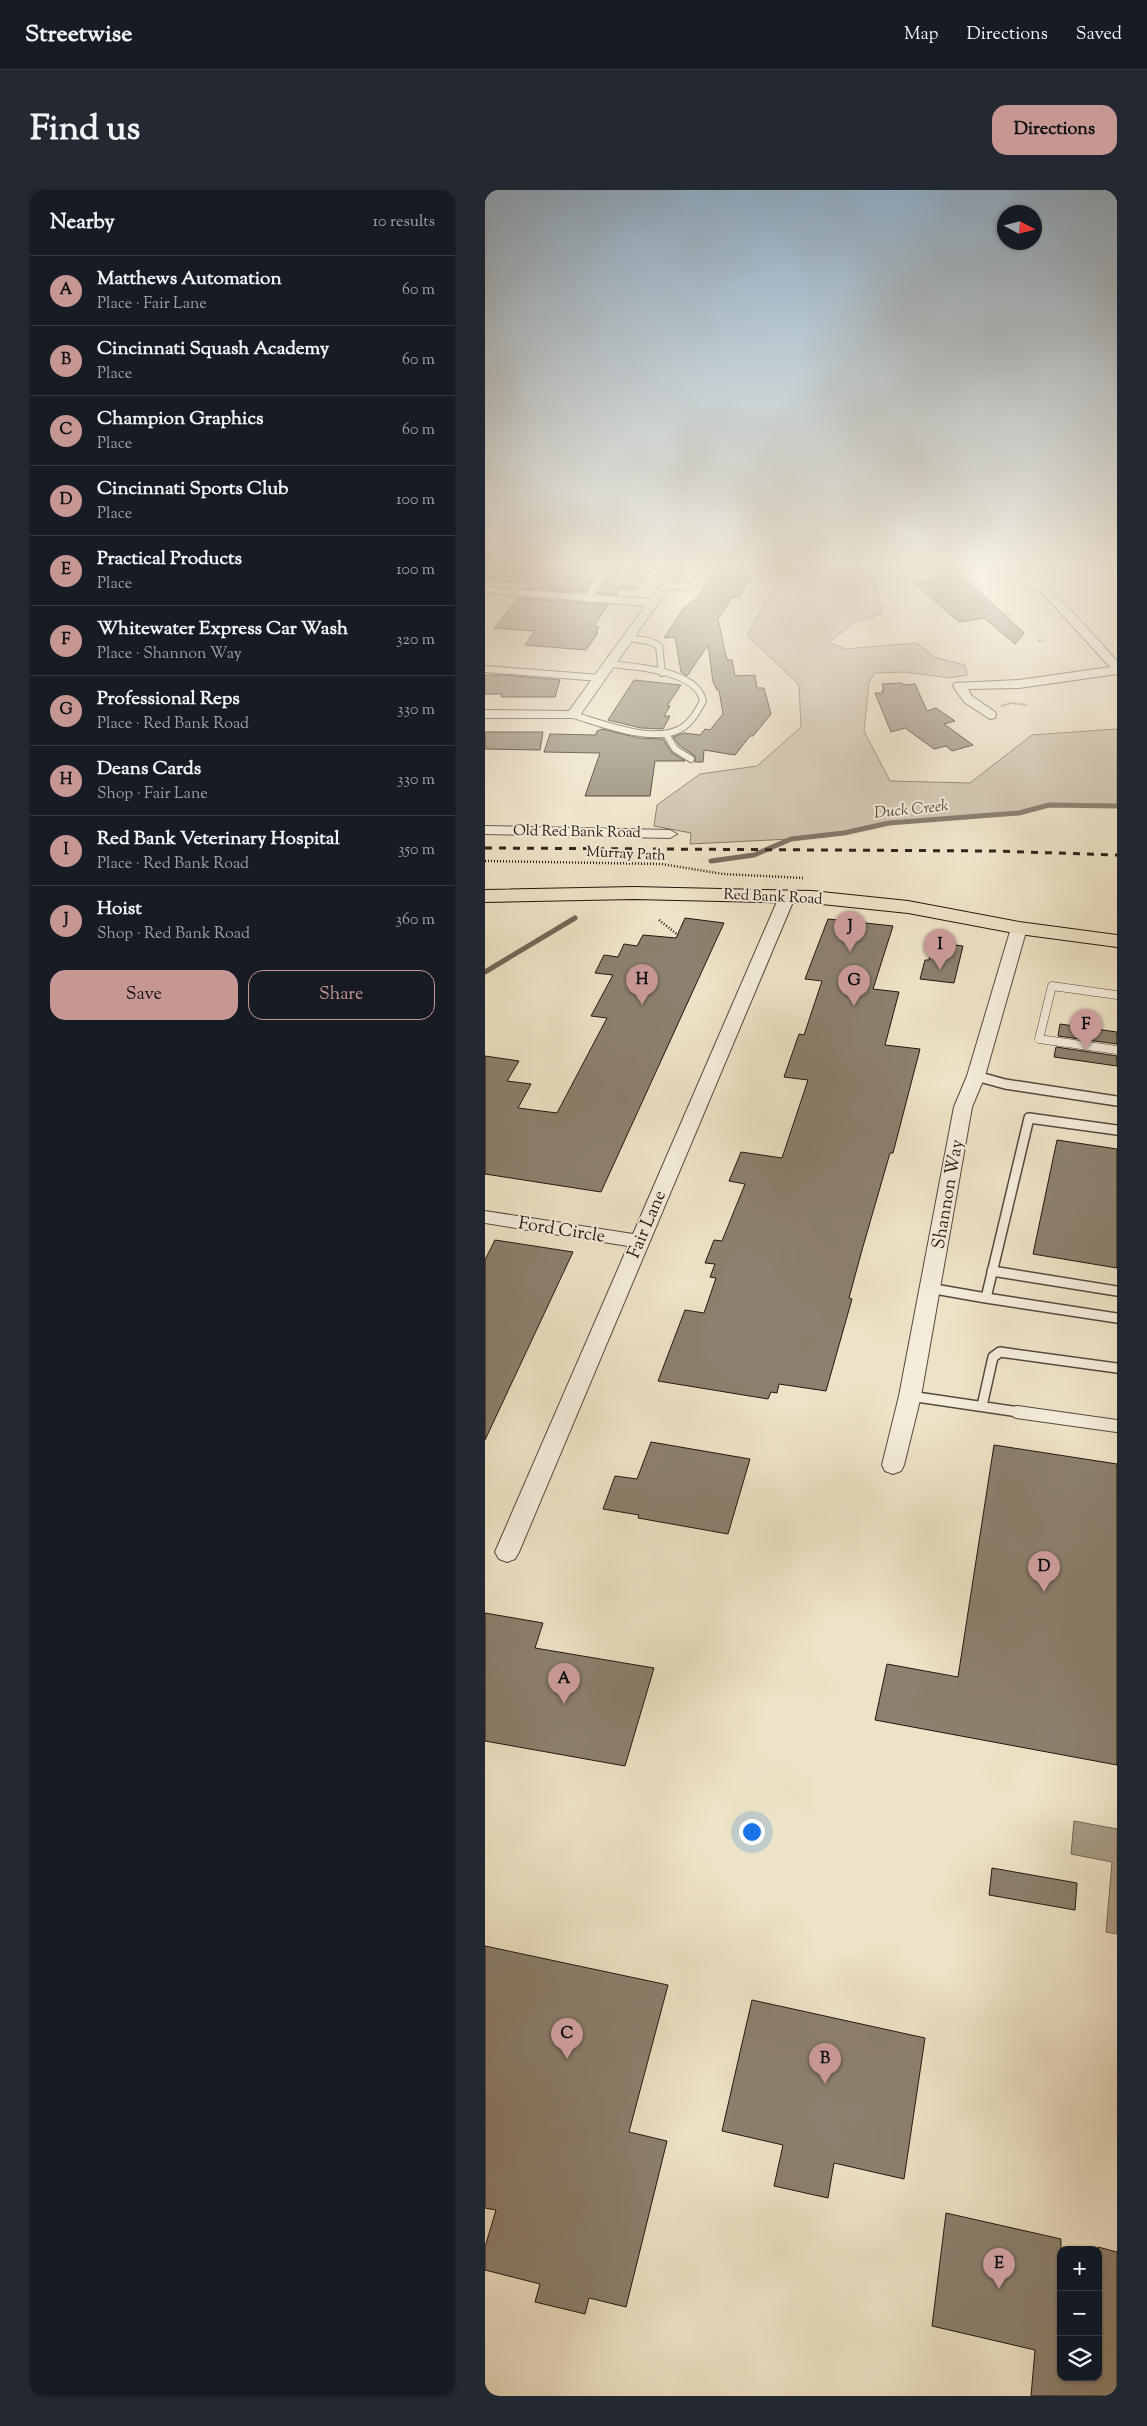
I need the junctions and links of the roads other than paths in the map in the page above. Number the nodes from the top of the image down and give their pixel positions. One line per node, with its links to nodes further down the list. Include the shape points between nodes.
1 (609, 666): 7 (street)
2 (621, 666): 6 (lane)
3 (661, 666): 6 (lane)
4 (485, 669): 7 (lane)
5 (1117, 669): 8 (street, via 1019,684 959,686 968,699)
6 (662, 673): 11 (lane, via 692,683 701,692 703,701 696,714 681,729)
7 (600, 678): 10 (street)
8 (995, 711)
9 (485, 714): 10 (street)
10 (573, 715): 11 (lane, via 625,730)
11 (665, 734): 12 (lane, via 684,757)
12 (691, 759)
13 (485, 830): 14 (street, Old Red Bank Road)
14 (669, 834)
15 (485, 896): 16 (highway, Red Bank Road, via 634,893)
16 (787, 897): 17 (highway, Red Bank Road, via 908,907); 25 (street, Fair Lane)
17 (1019, 928): 18 (highway, Red Bank Road); 21 (street, Shannon Way)
18 (1117, 941)
19 (1117, 995): 20 (lane, via 1052,986 1039,1039)
20 (1117, 1050)
21 (976, 1076): 22 (lane, via 1005,1084); 27 (street, Shannon Way, via 963,1107)
22 (1117, 1101)
23 (1117, 1130): 26 (lane, via 1029,1118)
24 (485, 1217): 25 (street, Ford Circle)
25 (638, 1241): 36 (street, Fair Lane)
26 (992, 1271): 28 (lane); 29 (lane)
27 (929, 1288): 29 (lane); 32 (street, Shannon Way)
28 (1117, 1291)
29 (986, 1298): 30 (lane)
30 (1117, 1318)
31 (1117, 1368): 33 (lane, via 1000,1352 993,1357)
32 (910, 1396): 33 (lane); 35 (street, Shannon Way)
33 (981, 1406): 34 (lane)
34 (1117, 1426)
35 (893, 1465)
36 (507, 1552)

